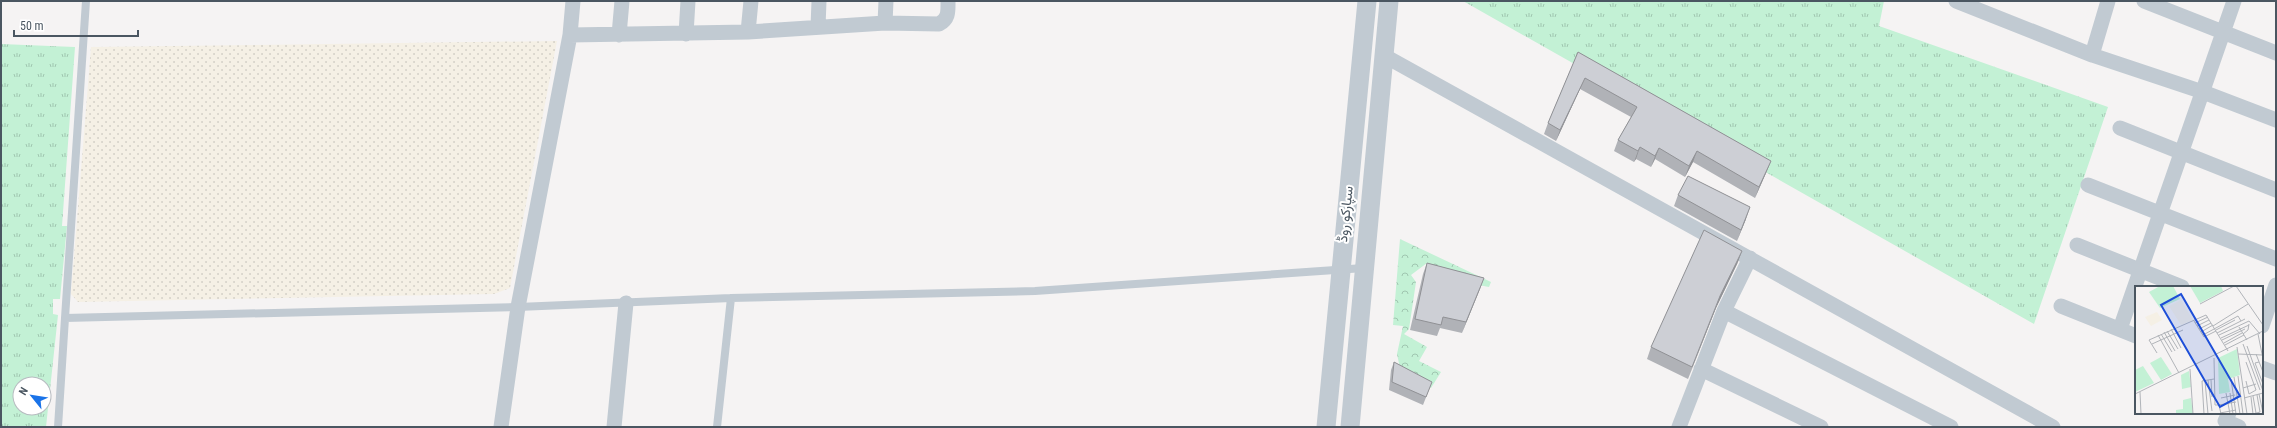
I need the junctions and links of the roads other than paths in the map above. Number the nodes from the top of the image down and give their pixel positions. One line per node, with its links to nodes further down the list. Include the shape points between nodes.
1 (86, 1): 47 (lane)
2 (573, 1): 20 (street)
3 (622, 1): 21 (street)
4 (688, 1): 19 (street)
5 (751, 1): 17 (street)
6 (819, 1): 16 (street)
7 (886, 1): 15 (street)
8 (948, 1): 15 (street, via 947,16 944,22 939,24)
9 (1367, 1): 36 (street, سپارکو روڈ)
10 (1389, 1): 23 (street, سپارکو روڈ)
11 (1956, 1): 24 (street)
12 (2108, 1): 24 (street)
13 (2144, 1): 18 (street)
14 (2234, 1): 18 (street)
15 (885, 23): 16 (street)
16 (818, 27): 17 (street)
17 (748, 32): 19 (street)
18 (2223, 33): 22 (street); 25 (street)
19 (686, 34): 21 (street)
20 (570, 35): 21 (street); 45 (street)
21 (619, 35)
22 (2276, 53)
23 (1383, 54): 33 (street); 35 (street, سپارکو روڈ)
24 (2092, 55): 25 (street)
25 (2204, 92): 26 (street); 28 (street)
26 (2276, 120)
27 (2120, 128): 28 (street)
28 (2182, 154): 30 (street); 31 (street)
29 (2088, 185): 31 (street)
30 (2276, 190)
31 (2160, 212): 34 (street); 37 (street)
32 (2077, 245): 37 (street)
33 (1750, 258): 46 (street); 56 (street)
34 (2276, 259)
35 (1365, 268): 36 (lane); 62 (street, سپارکو روڈ)
36 (1340, 270): 42 (lane, via 1035,291); 61 (street, سپارکو روڈ)
37 (2141, 271): 39 (street); 40 (street)
38 (2276, 284): 48 (street)
39 (2136, 286)
40 (2179, 286)
41 (2135, 288): 49 (street)
42 (731, 298): 43 (lane); 60 (lane)
43 (626, 303): 45 (lane); 59 (street)
44 (2061, 306): 49 (street)
45 (518, 308): 47 (lane); 58 (street)
46 (1724, 311): 52 (street); 54 (street)
47 (65, 318): 57 (lane)
48 (2263, 321)
49 (2120, 329): 50 (street)
50 (2135, 336)
51 (2263, 368): 53 (street)
52 (1701, 369): 55 (street); 63 (street)
53 (2276, 373)
54 (1928, 422): 64 (street)
55 (1683, 426)
56 (2051, 426)
57 (58, 427)
58 (501, 427)
59 (614, 427)
60 (717, 427)
61 (1326, 427)
62 (1350, 427)
63 (1821, 427)
64 (1951, 427)

